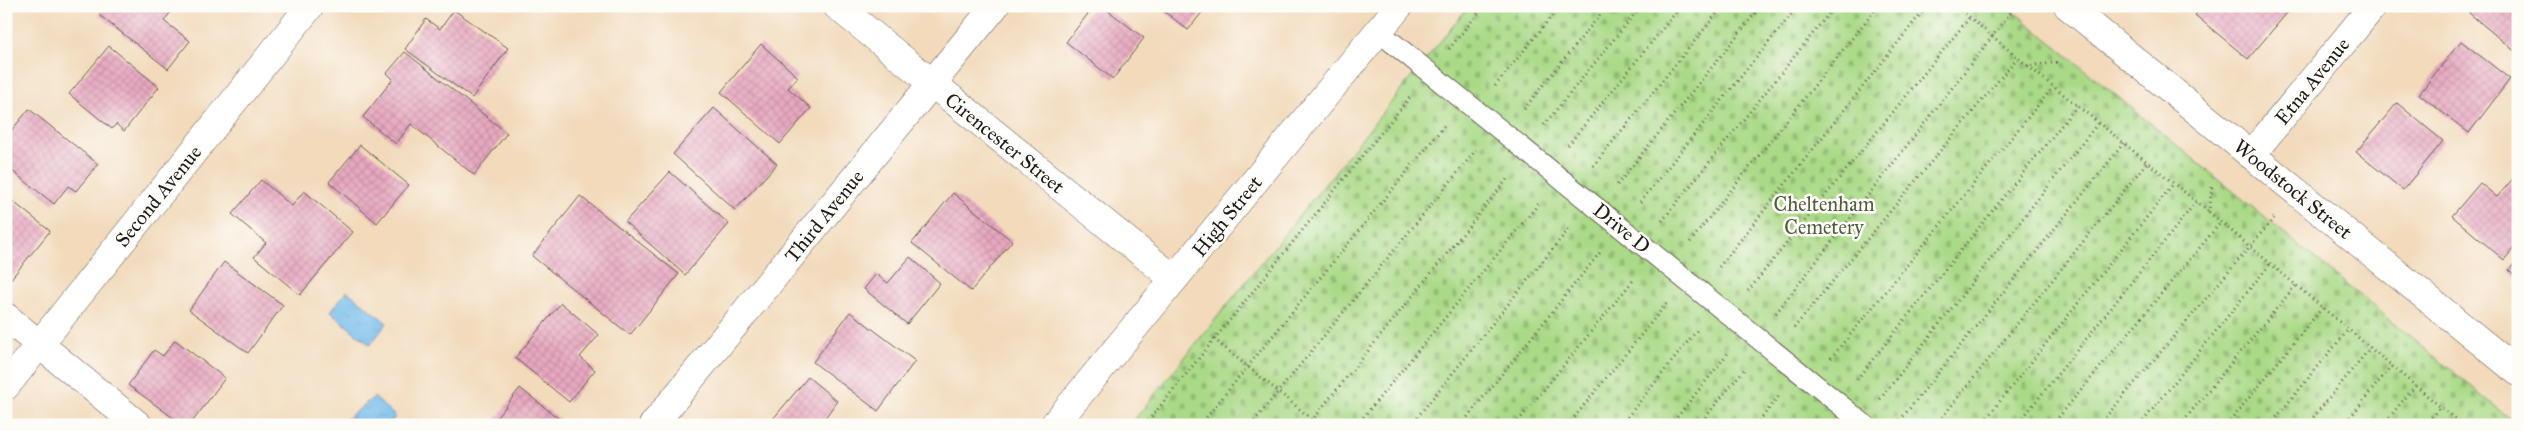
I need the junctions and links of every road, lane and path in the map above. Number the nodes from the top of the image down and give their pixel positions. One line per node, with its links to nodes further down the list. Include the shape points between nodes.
1 (310, 6): 60 (street, Second Avenue)
2 (837, 6): 28 (street, Cirencester Street)
3 (995, 6): 28 (street, Third Avenue)
4 (1399, 6): 22 (street, High Street)
5 (1484, 6): 27 (path)
6 (1560, 6): 30 (path)
7 (1607, 6): 33 (path)
8 (1641, 6): 35 (path)
9 (1681, 6): 38 (path)
10 (1723, 6): 38 (path)
11 (1761, 6): 43 (path)
12 (1798, 6): 46 (path)
13 (1835, 6): 48 (path)
14 (1878, 6): 50 (path)
15 (1927, 6): 52 (path)
16 (1953, 6): 20 (path)
17 (2016, 6): 23 (path)
18 (2068, 6): 36 (street, Woodstock Street)
19 (2373, 6): 36 (street, Etna Avenue)
20 (1960, 8): 21 (path)
21 (1970, 17): 23 (path); 55 (path)
22 (1378, 31): 27 (lane, Drive D); 51 (street, High Street)
23 (1992, 36): 24 (path); 59 (path)
24 (2017, 58): 26 (path); 59 (path)
25 (2061, 62): 26 (path)
26 (2028, 66): 29 (path)
27 (1430, 73): 30 (lane, Drive D); 58 (path)
28 (932, 84): 51 (street, Cirencester Street); 74 (street, Third Avenue)
29 (2053, 86): 31 (path); 65 (path)
30 (1470, 105): 33 (lane, Drive D); 62 (path)
31 (2077, 106): 32 (path); 69 (path)
32 (2098, 123): 34 (path); 72 (path)
33 (1500, 130): 35 (lane, Drive D); 68 (path)
34 (2124, 143): 37 (path); 90 (path)
35 (1526, 151): 38 (lane, Drive D); 71 (path)
36 (2251, 155): 41 (street, Woodstock Street)
37 (2147, 162): 39 (path); 91 (path)
38 (1561, 179): 43 (lane, Drive D); 81 (path)
39 (2174, 183): 42 (path); 92 (path)
40 (2212, 187): 44 (path)
41 (2296, 191): 47 (path); 64 (street, Woodstock Street)
42 (2196, 202): 44 (path); 93 (path)
43 (1594, 205): 46 (lane, Drive D); 82 (path)
44 (2209, 212): 45 (path)
45 (2221, 222): 47 (path); 94 (path)
46 (1620, 227): 48 (lane, Drive D); 83 (path)
47 (2251, 247): 49 (path); 95 (path)
48 (1649, 250): 50 (lane, Drive D); 84 (path)
49 (2270, 264): 53 (path); 96 (path)
50 (1670, 267): 52 (lane, Drive D)
51 (1174, 279): 75 (street, High Street)
52 (1693, 285): 55 (lane, Drive D); 85 (path)
53 (2296, 286): 54 (path); 97 (path)
54 (2322, 308): 57 (path); 98 (path)
55 (1723, 310): 59 (lane, Drive D); 86 (path)
56 (6, 316): 60 (street)
57 (2348, 330): 61 (path); 99 (path)
58 (1214, 340): 62 (path); 76 (path)
59 (1761, 341): 65 (lane, Drive D); 87 (path); 88 (path)
60 (40, 344): 66 (street, Second Avenue); 73 (street)
61 (2370, 348): 63 (path); 100 (path)
62 (1248, 366): 68 (path); 77 (path)
63 (2391, 366): 67 (path); 101 (path)
64 (2518, 372)
65 (1806, 377): 69 (lane, Drive D); 89 (path)
66 (6, 386)
67 (2415, 386): 70 (path); 102 (path)
68 (1278, 391): 71 (path); 78 (path)
69 (1838, 403): 72 (lane, Drive D)
70 (2440, 407): 103 (path); 104 (path)
71 (1312, 419): 79 (path); 80 (path)
72 (1864, 424)
73 (138, 425)
74 (653, 425)
75 (1054, 425)
76 (1145, 425)
77 (1200, 425)
78 (1251, 425)
79 (1308, 425)
80 (1319, 425)
81 (1357, 425)
82 (1411, 425)
83 (1461, 425)
84 (1515, 425)
85 (1568, 425)
86 (1621, 425)
87 (1671, 425)
88 (1699, 425)
89 (1756, 425)
90 (1896, 425)
91 (1936, 425)
92 (1981, 425)
93 (2018, 425)
94 (2052, 425)
95 (2100, 425)
96 (2140, 425)
97 (2180, 425)
98 (2227, 425)
99 (2270, 425)
100 (2308, 425)
101 (2344, 425)
102 (2383, 425)
103 (2425, 425)
104 (2462, 425)

